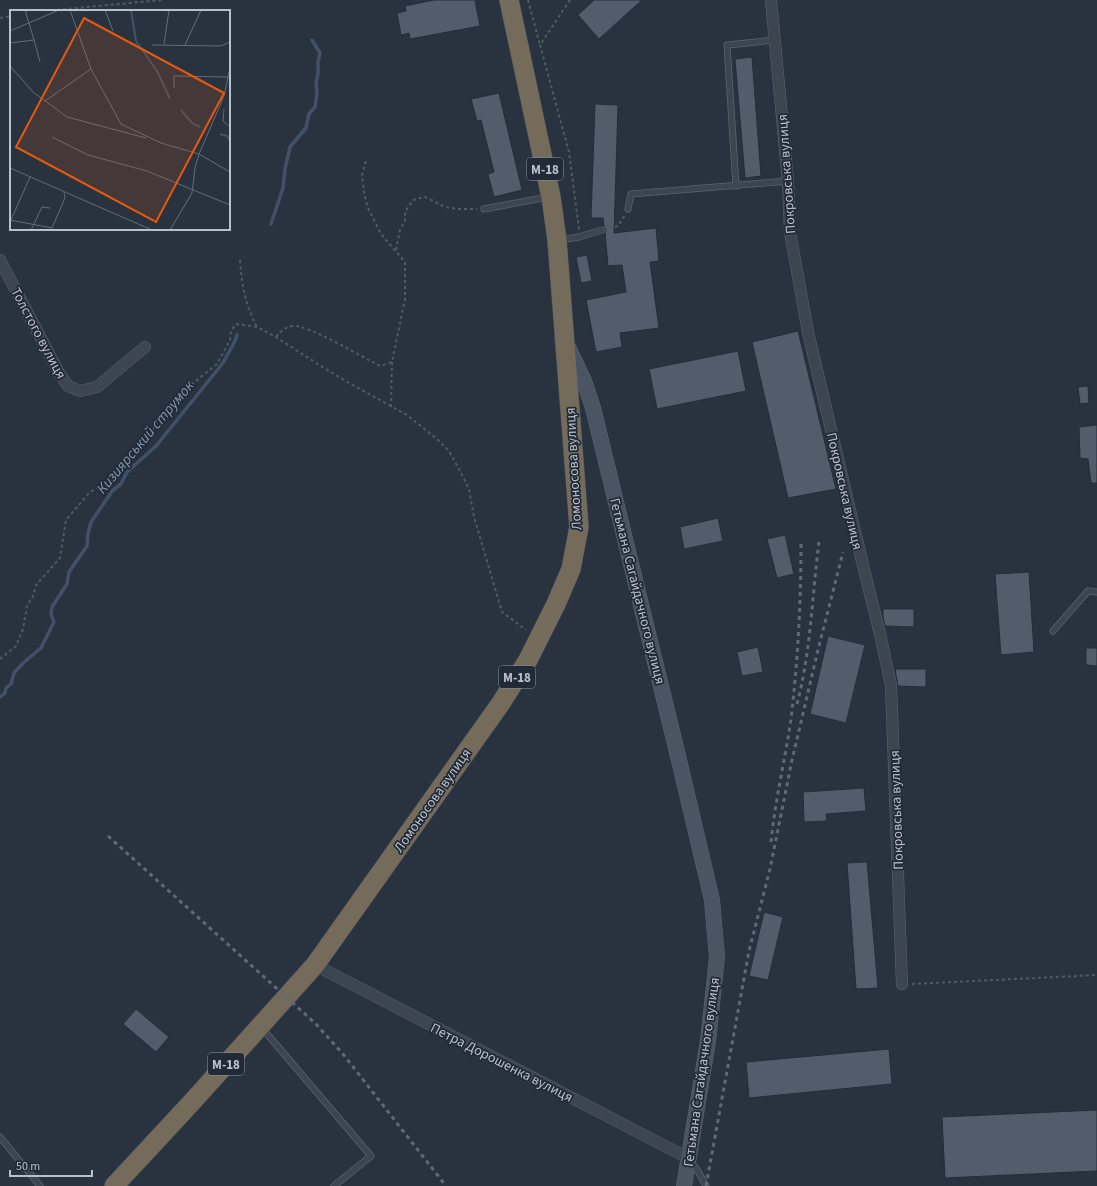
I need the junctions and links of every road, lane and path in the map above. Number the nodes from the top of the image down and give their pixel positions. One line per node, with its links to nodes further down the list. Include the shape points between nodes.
1 (162, 0): 6 (path)
2 (509, 0): 14 (highway, Гетьмана Сагайдачного вулиця / М-18)
3 (528, 0): 10 (path)
4 (570, 0): 10 (path)
5 (771, 0): 9 (street, Покровська вулиця)
6 (56, 10)
7 (10, 16): 8 (path)
8 (0, 18)
9 (775, 40): 12 (street, Покровська вулиця); 13 (lane, via 727,45)
10 (540, 45): 19 (path, via 569,152)
11 (366, 161): 21 (path, via 362,175 368,208 381,234)
12 (788, 182): 13 (lane); 36 (street, Покровська вулиця, via 790,232 808,332 891,685)
13 (736, 186): 16 (lane, via 631,194)
14 (551, 197): 15 (lane); 20 (highway, Гетьмана Сагайдачного вулиця / М-18)
15 (484, 209): 21 (path, via 445,207 424,197 413,200 405,212 405,221 400,230)
16 (628, 210): 17 (path)
17 (618, 226)
18 (602, 230): 19 (lane)
19 (579, 236): 20 (lane)
20 (557, 240): 26 (highway, Гетьмана Сагайдачного вулиця / М-18)
21 (396, 250): 28 (path, via 405,262 405,299)
22 (0, 260): 27 (street, Толстого вулиця, via 68,386 80,391 97,387)
23 (240, 260): 24 (path, via 245,297)
24 (257, 328): 25 (path); 33 (path, via 236,324 217,364 192,384 159,419 145,444 116,478 90,492 66,520 60,558 36,585 16,646)
25 (276, 337): 28 (path, via 284,328 295,325 310,329 380,366); 29 (path)
26 (565, 340): 32 (highway, Ломоносова вулиця / М-18, via 579,527 571,569); 39 (street, Гетьмана Сагайдачного вулиця, via 593,408 712,900 717,957 708,1041)
27 (145, 347)
28 (392, 362): 29 (path)
29 (391, 407): 32 (path, via 407,415 449,451 469,489 474,516 502,612)
30 (1097, 592): 31 (lane, via 1088,591)
31 (1053, 632)
32 (538, 640): 34 (highway, Ломоносова вулиця / М-18, via 501,703)
33 (0, 660)
34 (315, 965): 37 (highway, Ломоносова вулиця / М-18); 39 (street, Петра Дорошенка вулиця)
35 (1097, 975): 36 (path)
36 (902, 984)
37 (260, 1027): 41 (highway, Ломоносова вулиця / М-18); 42 (lane, via 371,1156)
38 (0, 1138): 40 (lane)
39 (688, 1158): 43 (street, Гетьмана Сагайдачного вулиця); 44 (lane)
40 (40, 1186)
41 (114, 1186)
42 (334, 1186)
43 (684, 1186)
44 (706, 1186)

